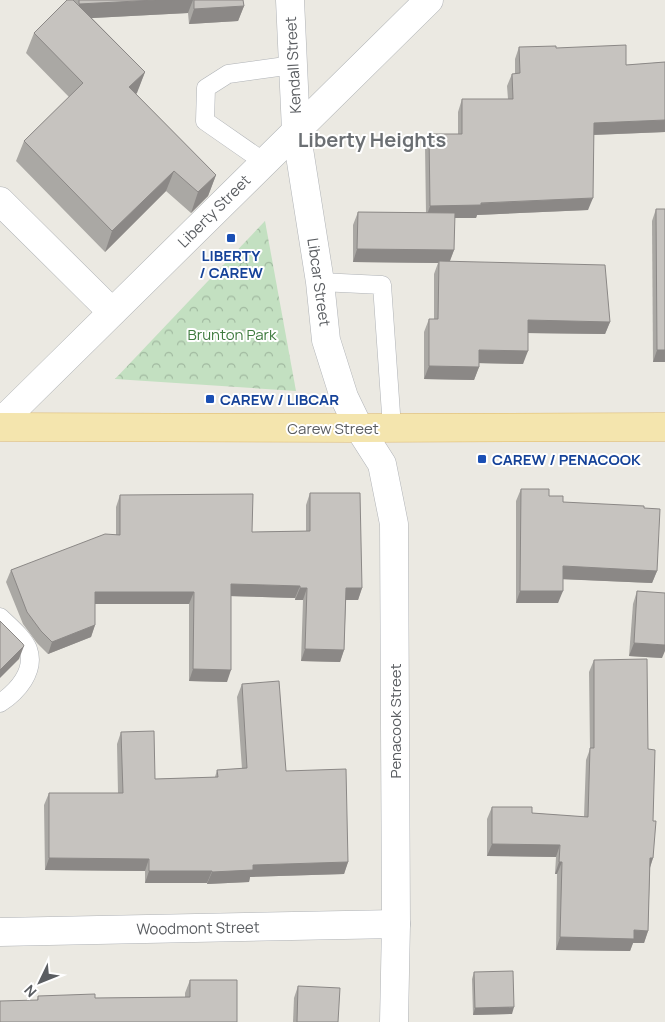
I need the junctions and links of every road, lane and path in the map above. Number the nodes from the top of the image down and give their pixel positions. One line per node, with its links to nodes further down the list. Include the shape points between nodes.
1 (290, 0): 3 (street, Kendall Street)
2 (429, 0): 4 (street, Liberty Street)
3 (293, 65): 4 (street, Kendall Street); 5 (lane, via 228,74 206,88 205,121)
4 (296, 130): 5 (street, Liberty Street); 7 (street, Libcar Street)
5 (264, 162): 8 (street, Liberty Street)
6 (0, 201): 8 (street)
7 (320, 282): 12 (street, Libcar Street, via 326,340 344,397); 13 (lane, via 382,285)
8 (112, 312): 9 (street, Liberty Street)
9 (0, 423)
10 (0, 427): 12 (main road, Carew Street)
11 (665, 427): 13 (main road, Carew Street)
12 (359, 428): 13 (main road, Carew Street); 16 (street, Penacook Street, via 382,464 394,524)
13 (392, 428)
14 (0, 617): 15 (lane, via 28,650 29,671 18,687)
15 (0, 703)
16 (396, 924): 17 (street, Woodmont Street); 18 (street, Penacook Street)
17 (0, 932)
18 (394, 1022)

